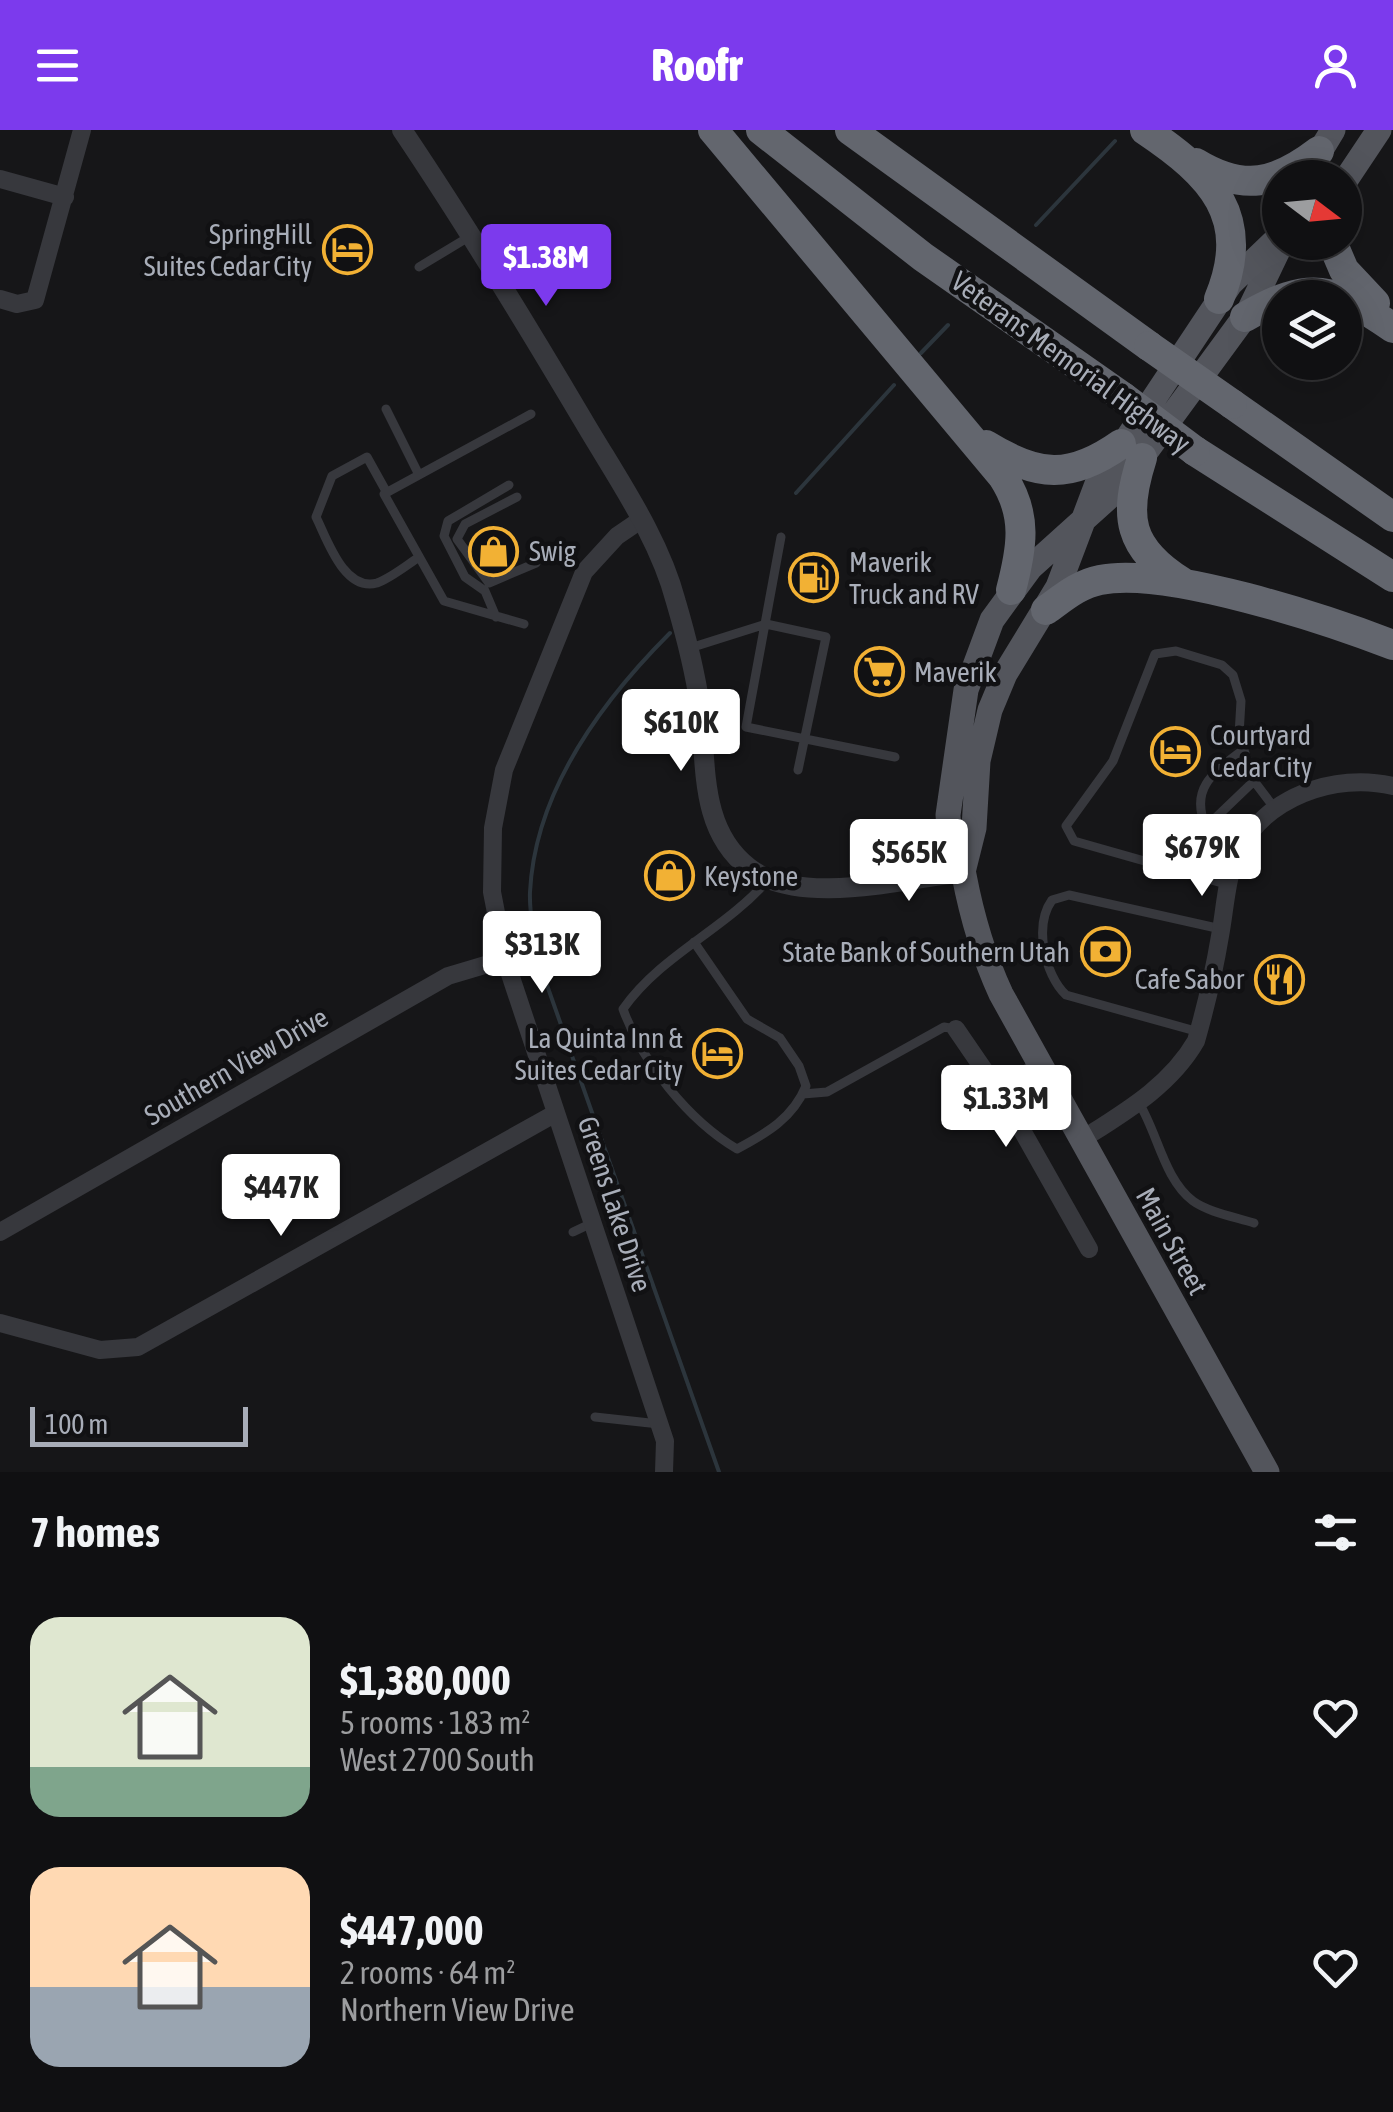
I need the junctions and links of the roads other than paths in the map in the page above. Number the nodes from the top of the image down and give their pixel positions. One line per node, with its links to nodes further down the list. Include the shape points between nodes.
1 (82, 130): 11 (street)
2 (402, 130): 12 (street)
3 (713, 130): 23 (highway)
4 (761, 130): 35 (highway, Veterans Memorial Highway, bridge, via 1194,451)
5 (850, 130): 29 (highway, bridge)
6 (1379, 130): 9 (main road)
7 (1155, 137): 8 (highway, via 1219,176 1256,184 1286,175); 18 (highway, via 1213,189 1229,216 1234,252)
8 (1319, 153)
9 (1359, 160)
10 (0, 179): 11 (street)
11 (65, 197): 17 (street, via 35,300)
12 (473, 234): 16 (lane); 30 (street)
13 (1262, 253): 18 (main road)
14 (1271, 260): 19 (main road)
15 (1340, 260): 20 (highway)
16 (419, 267)
17 (0, 299)
18 (1219, 299): 24 (main road)
19 (1245, 317): 20 (highway, via 1284,296 1322,292); 24 (main road)
20 (1393, 326)
21 (386, 408): 25 (lane)
22 (530, 414): 25 (lane)
23 (975, 439): 24 (highway, via 1017,464 1046,471); 38 (highway, via 1019,510 1022,545)
24 (1132, 451): 31 (main road, via 1097,484); 36 (highway, via 1134,531 1155,564)
25 (418, 475): 27 (lane)
26 (510, 485): 37 (lane, via 448,521 444,536 465,577)
27 (387, 492): 33 (lane); 33 (lane, via 367,457 332,476 316,517 344,571 362,583 377,582)
28 (517, 497): 37 (lane, via 459,530 456,540)
29 (1393, 517)
30 (642, 519): 44 (street, via 676,598); 59 (street, Greens Lake Drive, via 584,572 504,770 493,828 492,892)
31 (1080, 524): 38 (main road, Main Street); 39 (main road)
32 (781, 537): 42 (lane)
33 (420, 558): 40 (lane, via 444,601)
34 (536, 563): 37 (lane)
35 (1393, 577)
36 (1188, 586): 39 (highway, via 1104,579); 43 (highway)
37 (487, 587): 40 (lane)
38 (1011, 590): 53 (main road, Main Street, via 976,654 954,749 948,830)
39 (1046, 610): 53 (main road, via 990,710)
40 (496, 617): 41 (lane)
41 (524, 624)
42 (766, 624): 44 (lane); 45 (lane, via 746,727); 45 (lane, via 826,637)
43 (1393, 645)
44 (687, 649): 55 (street, via 700,704 710,809 725,844)
45 (805, 739): 47 (lane); 48 (lane)
46 (1244, 750): 49 (lane); 52 (lane, via 1204,784 1198,808); 54 (lane, via 1233,674 1176,651 1151,658 1114,762 1066,826 1074,841)
47 (895, 757)
48 (798, 770)
49 (1254, 781): 51 (lane); 52 (lane)
50 (1393, 786): 51 (street, via 1332,783)
51 (1276, 810): 56 (street, via 1238,851)
52 (1206, 827): 54 (lane)
53 (964, 872): 55 (street, via 827,888); 62 (main road, Main Street, via 985,957)
54 (1188, 873): 56 (lane)
55 (769, 879): 58 (lane, via 741,911)
56 (1229, 885): 57 (street)
57 (1221, 930): 61 (street); 61 (lane, via 1069,895 1052,900 1042,924 1056,982 1066,995)
58 (694, 942): 63 (lane, via 747,1020 780,1038 799,1066); 63 (lane, via 623,1009 636,1045 714,1135 737,1149 765,1135 798,1107)
59 (504, 959): 66 (street, Greens Lake Drive); 70 (street, Southern View Drive, via 448,976)
60 (956, 1030): 63 (lane, via 944,1028 827,1092); 64 (street)
61 (1199, 1032): 65 (street, via 1184,1062)
62 (1038, 1062): 64 (street); 67 (main road, Main Street)
63 (803, 1094)
64 (1006, 1102): 72 (street)
65 (1139, 1104): 67 (street); 69 (lane, via 1174,1182 1196,1203)
66 (556, 1113): 68 (street, Greens Lake Drive); 73 (street, via 138,1346 100,1350)
67 (1081, 1140): 77 (main road, Main Street)
68 (592, 1223): 71 (lane); 75 (street, Greens Lake Drive)
69 (1254, 1223)
70 (0, 1232)
71 (573, 1232)
72 (1089, 1249)
73 (0, 1323)
74 (595, 1417): 75 (lane)
75 (659, 1424): 76 (street, Greens Lake Drive)
76 (664, 1472)
77 (1267, 1472)

